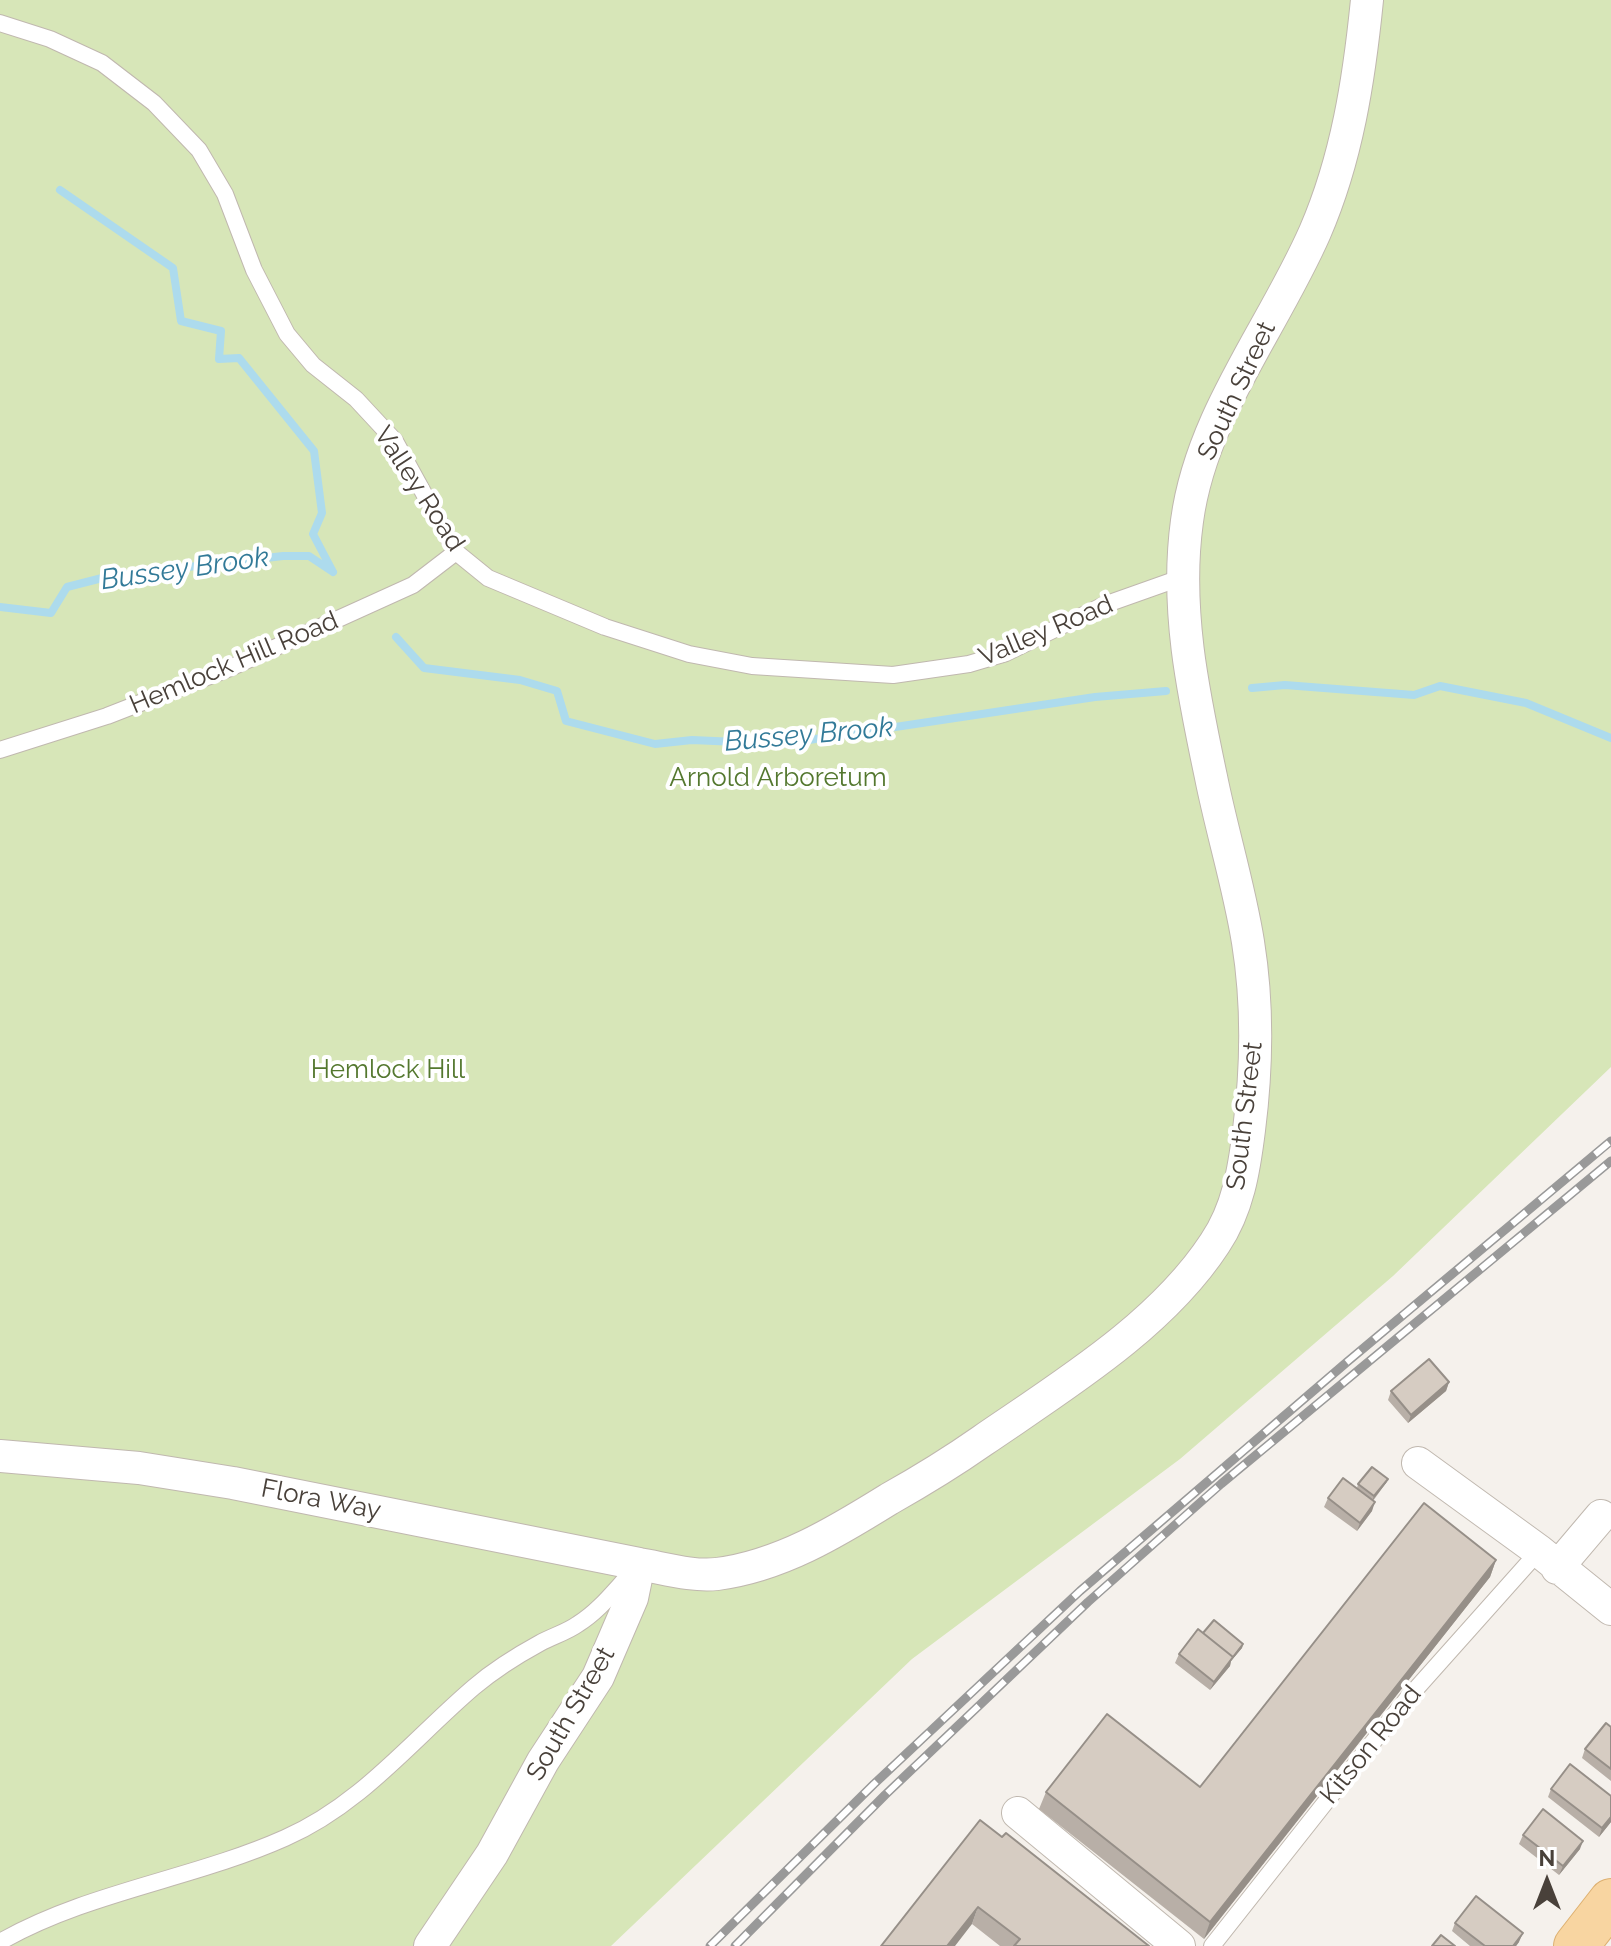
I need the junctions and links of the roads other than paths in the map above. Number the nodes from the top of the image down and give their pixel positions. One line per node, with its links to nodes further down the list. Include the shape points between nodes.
1 (1367, 0): 4 (street, South Street, via 1350,125 1333,186 1207,446 1187,520)
2 (0, 23): 3 (lane, Valley Road, via 102,63 154,103 199,150 225,194 254,270 287,334 395,441)
3 (456, 552): 4 (lane, Valley Road, via 488,578 533,598 689,654 752,666 863,674 969,664 1006,653 1104,605); 5 (lane, Hemlock Hill Road, via 413,585 230,668)
4 (1183, 577): 10 (street, South Street, via 1190,670 1248,938 1256,1016 1241,1184 1216,1243 1164,1302 1101,1358 866,1514 807,1546 740,1570 711,1575)
5 (0, 750)
6 (0, 1456): 10 (street, Flora Way, via 139,1468 233,1483)
7 (1418, 1463): 9 (street)
8 (1601, 1516): 9 (street)
9 (1548, 1560): 11 (street); 17 (lane, Kitson Road, via 1407,1699)
10 (639, 1564): 14 (lane, via 578,1625 476,1686 358,1793 288,1838 73,1909); 15 (street, South Street, via 632,1598 598,1677)
11 (1611, 1609)
12 (1018, 1813): 16 (street)
13 (1611, 1901): 18 (main road)
14 (0, 1942)
15 (430, 1946)
16 (1179, 1946)
17 (1212, 1946)
18 (1576, 1946)

